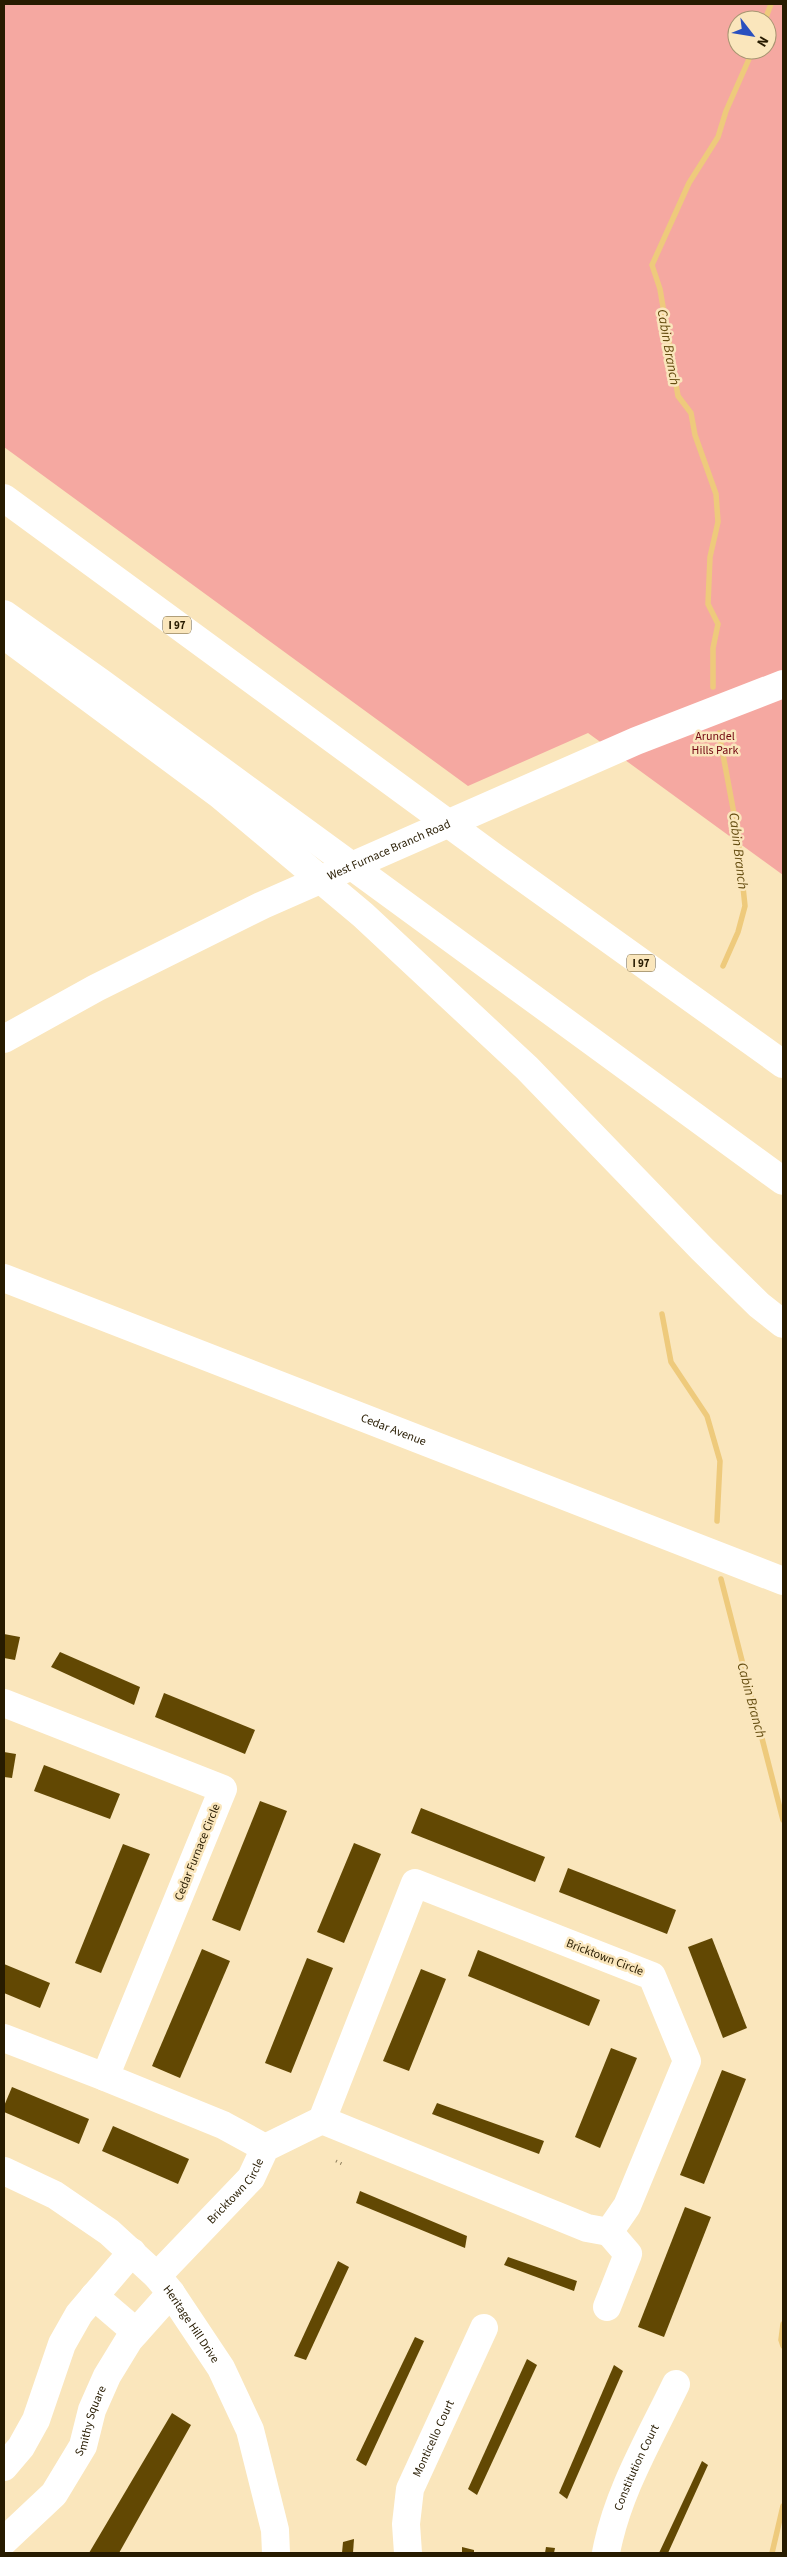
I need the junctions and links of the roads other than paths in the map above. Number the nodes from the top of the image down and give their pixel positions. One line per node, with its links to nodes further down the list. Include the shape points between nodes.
1 (4, 498): 5 (main road, I 97)
2 (4, 614): 9 (main road)
3 (4, 634): 11 (main road, via 220,795 363,915 528,1068 702,1249)
4 (783, 684): 6 (main road, West Furnace Branch Road, via 636,741 263,905 96,988)
5 (731, 1027): 7 (main road); 8 (main road)
6 (4, 1039)
7 (783, 1064)
8 (783, 1068)
9 (783, 1181)
10 (4, 1278): 12 (main road, Cedar Avenue)
11 (783, 1324)
12 (783, 1581)
13 (4, 1703): 15 (main road, Cedar Furnace Circle, via 223,1789)
14 (4, 2038): 15 (main road)
15 (105, 2077): 17 (main road, via 223,2126)
16 (322, 2120): 17 (main road, Bricktown Circle); 19 (main road, via 587,2228); 19 (main road, Bricktown Circle, via 415,1883 652,1976 687,2061 627,2206)
17 (265, 2148): 21 (main road, Bricktown Circle, via 251,2178)
18 (4, 2171): 20 (main road, Heritage Hill Drive, via 55,2195)
19 (608, 2232): 23 (main road, via 628,2254)
20 (132, 2252): 21 (main road, Heritage Hill Drive); 22 (main road)
21 (164, 2284): 25 (main road, Smithy Square); 29 (main road, Heritage Hill Drive, via 221,2368 250,2430 275,2530)
22 (94, 2296): 25 (main road); 27 (main road, via 62,2344 36,2420 21,2447)
23 (608, 2307)
24 (484, 2328): 30 (main road, Monticello Court, via 410,2489 406,2524)
25 (136, 2332): 28 (main road, Smithy Square, via 107,2376 92,2410 83,2446 54,2494)
26 (676, 2384): 31 (main road, Constitution Court, via 622,2498)
27 (4, 2467)
28 (4, 2541)
29 (276, 2553)
30 (408, 2553)
31 (606, 2553)

